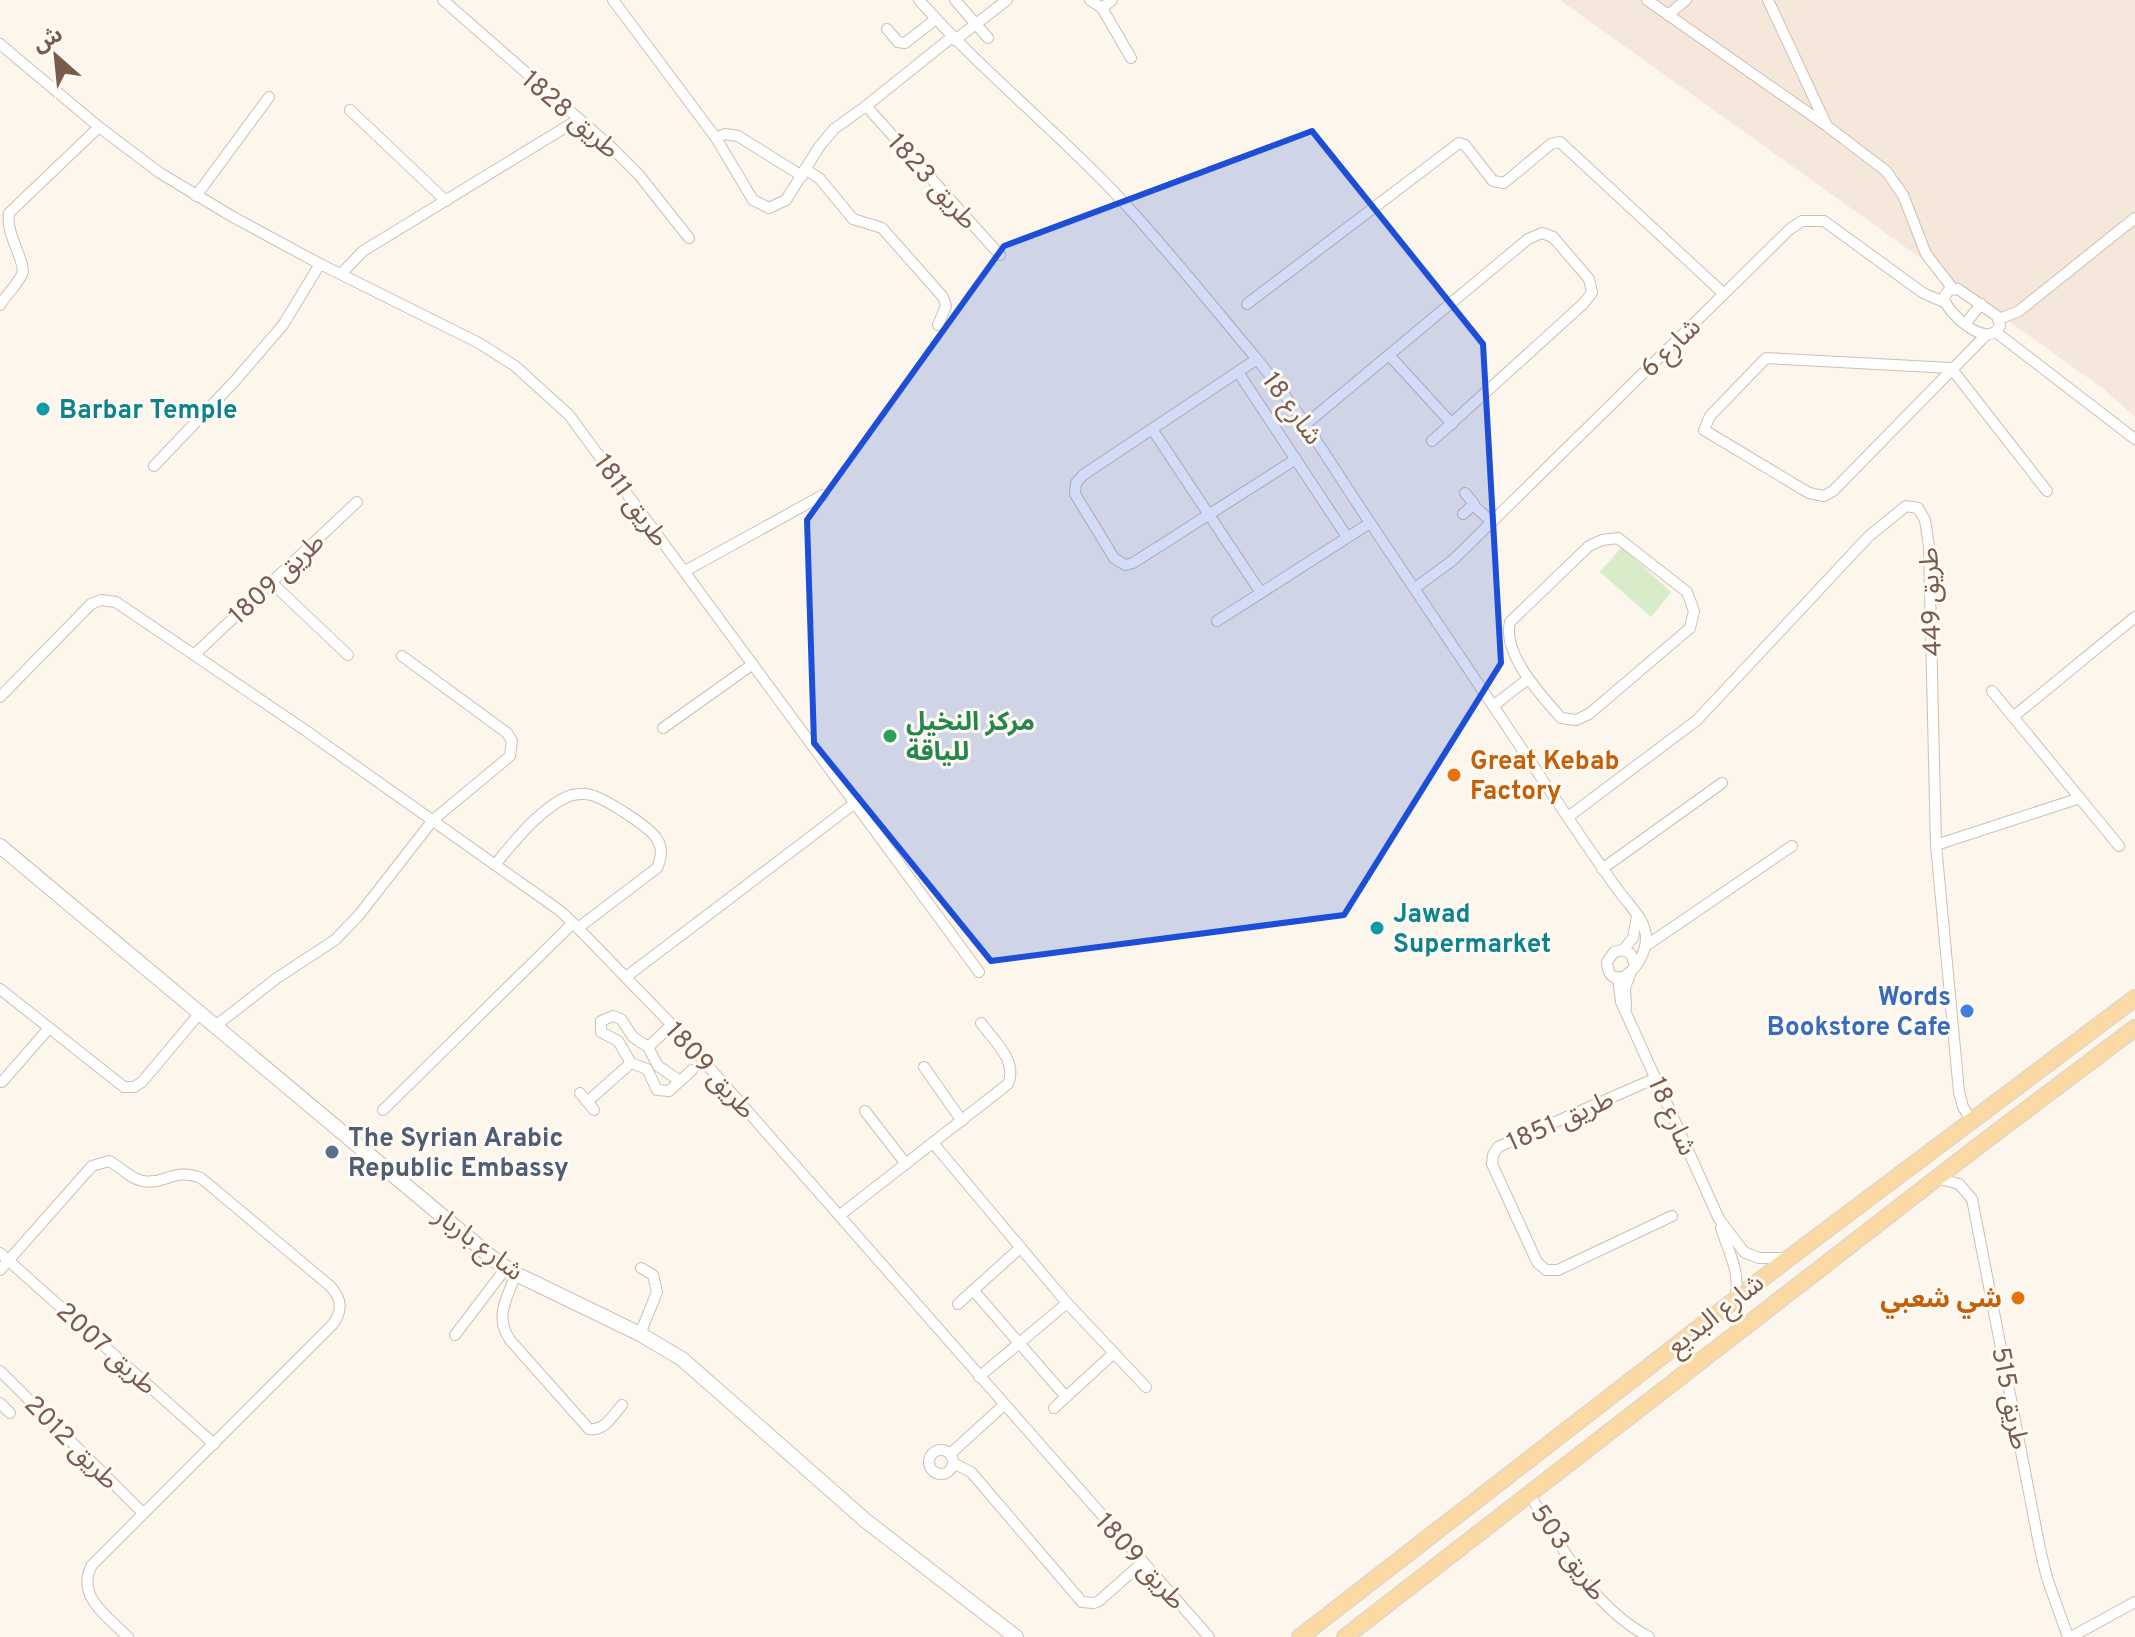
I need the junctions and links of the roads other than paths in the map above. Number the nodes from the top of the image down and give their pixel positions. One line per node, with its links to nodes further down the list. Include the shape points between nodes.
1 (443, 0): 23 (street, طريق 1828)
2 (613, 0): 26 (street)
3 (919, 0): 13 (street, شارع 18)
4 (955, 0): 14 (street)
5 (1007, 0): 14 (street)
6 (1090, 0): 11 (street)
7 (1112, 0): 11 (street)
8 (1647, 0): 12 (street)
9 (1686, 0): 12 (street)
10 (1768, 0): 24 (street)
11 (1102, 8): 19 (street)
12 (1668, 15): 24 (street)
13 (936, 19): 15 (street, via 905,43); 16 (street, شارع 18)
14 (976, 23): 16 (street); 17 (street)
15 (887, 29)
16 (953, 38): 21 (street); 47 (street, شارع 18, via 1114,192)
17 (988, 38)
18 (0, 44): 25 (street, طريق 1811)
19 (1131, 58)
20 (269, 97): 28 (street)
21 (866, 106): 27 (street, via 826,137); 32 (street, طريق 1823)
22 (350, 110): 29 (street)
23 (579, 119): 29 (street); 31 (street, طريق 1828, via 625,160)
24 (1827, 126): 35 (street, via 1892,178 1926,254)
25 (99, 127): 28 (street, طريق 1811); 40 (street, via 9,213 8,229 23,272)
26 (716, 138): 27 (street, via 738,136); 27 (street, via 753,200 763,207 781,204)
27 (803, 173): 43 (street, via 820,179 853,219 882,228 943,297 946,306)
28 (196, 196): 33 (street, طريق 1811)
29 (446, 201): 34 (street, via 363,251)
30 (2135, 218): 41 (street, via 2019,311)
31 (689, 238)
32 (1000, 255)
33 (320, 264): 34 (street, طريق 1811); 56 (street, via 283,325)
34 (341, 274): 67 (street, طريق 1811, via 515,366 569,415)
35 (1953, 289): 37 (street); 39 (street)
36 (1724, 294): 37 (street, شارع 6, via 1795,224 1816,220); 38 (street, via 1560,142 1504,183 1493,181 1459,143); 64 (street, شارع 6)
37 (1944, 302): 42 (street, شارع 6)
38 (1247, 304)
39 (1981, 304): 41 (street); 42 (street)
40 (0, 305)
41 (1999, 319): 44 (street)
42 (1966, 323): 45 (street, شارع 6)
43 (938, 325)
44 (1997, 333): 45 (street); 53 (street)
45 (1985, 336): 48 (street)
46 (1390, 356): 50 (street); 51 (street); 51 (street, via 1528,239 1542,233 1553,237 1589,279 1592,293)
47 (1257, 359): 49 (street); 50 (street, شارع 18)
48 (1951, 368): 48 (street, via 1766,358 1710,416 1704,430 1809,493 1824,496); 57 (street)
49 (1238, 372): 52 (street); 55 (street)
50 (1306, 424): 65 (street, شارع 18)
51 (1452, 424): 54 (street)
52 (1152, 429): 63 (street); 63 (street, via 1076,483 1075,494 1114,558 1129,565)
53 (2135, 439)
54 (1432, 441)
55 (1296, 459): 63 (street); 66 (street)
56 (154, 466)
57 (2047, 491)
58 (1465, 493): 61 (street)
59 (823, 495): 67 (street)
60 (357, 502): 68 (street, طريق 1809)
61 (1473, 505): 62 (street); 64 (street)
62 (1463, 514)
63 (1209, 515): 70 (street)
64 (1492, 522): 69 (street, شارع 6)
65 (1370, 523): 66 (street); 69 (street, شارع 18)
66 (1347, 537): 70 (street)
67 (685, 571): 76 (street, طريق 1811)
68 (272, 583): 73 (street, طريق 1809); 74 (street)
69 (1415, 588): 80 (street, شارع 18)
70 (1261, 593): 72 (street)
71 (2135, 617): 81 (street)
72 (1217, 621)
73 (195, 654): 79 (street, طريق 1809, via 121,604 101,600); 87 (street, طريق 1809)
74 (348, 655)
75 (402, 656): 87 (street, via 512,741 507,760)
76 (753, 664): 82 (street); 85 (street, طريق 1811)
77 (1528, 679): 77 (street, via 1510,640 1510,622 1589,546 1618,538 1687,592 1694,611 1690,628 1589,714 1576,720 1561,718); 80 (street)
78 (1992, 691): 81 (street)
79 (0, 697)
80 (1493, 706): 86 (street, شارع 18)
81 (2013, 717): 84 (street)
82 (663, 728)
83 (1722, 783): 93 (street)
84 (2080, 798): 88 (street); 91 (street)
85 (855, 803): 99 (street, طريق 1811); 100 (street)
86 (1568, 817): 88 (street, طريق 449, via 1697,720 1869,536 1906,506 1918,508 1925,520 1929,546); 93 (street, شارع 18)
87 (433, 820): 92 (street, طريق 1809); 108 (street, via 342,934)
88 (1936, 845): 124 (street, طريق 449, via 1959,1092)
89 (0, 846): 105 (street, شارع باربار)
90 (1792, 846): 96 (street)
91 (2119, 846)
92 (495, 865): 95 (street, طريق 1809); 95 (street, via 528,828 575,795 599,798 652,832 660,845 657,868)
93 (1602, 869): 94 (street, شارع 18)
94 (1637, 916): 96 (street, شارع 18); 97 (street, via 1633,938)
95 (575, 926): 100 (street, طريق 1809); 122 (street)
96 (1647, 945): 98 (street, شارع 18)
97 (1623, 950): 98 (street, via 1634,958); 101 (street, via 1607,962 1610,973)
98 (1632, 970): 101 (street); 104 (street, شارع 18, via 1625,987)
99 (979, 972)
100 (626, 977): 107 (street, طريق 1809)
101 (1618, 977): 104 (street, شارع 18, via 1618,994)
102 (0, 989): 109 (street)
103 (2135, 998): 124 (main road, شارع البديع)
104 (1627, 1013): 118 (street, شارع 18)
105 (199, 1014): 108 (street, شارع باربار); 109 (street, via 142,1082 129,1088)
106 (981, 1023): 125 (street, via 1012,1073 1004,1088)
107 (672, 1025): 113 (street); 129 (street, طريق 1809)
108 (214, 1027): 137 (street, شارع باربار)
109 (49, 1028): 120 (street)
110 (2135, 1028): 128 (main road, شارع البديع)
111 (631, 1035): 112 (street); 112 (street, via 619,1017 603,1019 601,1032); 113 (street)
112 (620, 1044): 114 (street)
113 (648, 1047): 116 (street)
114 (631, 1063): 116 (street); 121 (street)
115 (924, 1067): 125 (street)
116 (652, 1068): 119 (street); 119 (street, via 659,1092)
117 (692, 1070): 119 (street)
118 (1656, 1078): 130 (street, طريق 1851, via 1498,1147 1492,1164 1537,1262 1546,1270 1558,1270); 131 (street, شارع 18)
119 (680, 1081)
120 (2, 1082)
121 (587, 1102)
122 (383, 1110)
123 (865, 1111): 127 (street)
124 (1971, 1120): 134 (main road, شارع البديع)
125 (962, 1121): 126 (street)
126 (933, 1143): 127 (street); 132 (street)
127 (906, 1164): 129 (street)
128 (1937, 1178): 156 (main road, شارع البديع); 167 (street, طريق 515, via 1959,1184 1972,1199 2040,1549)
129 (840, 1215): 147 (street, طريق 1809)
130 (1672, 1216)
131 (1719, 1219): 134 (street, شارع 18, via 1744,1252); 139 (street, شارع 18, via 1737,1274)
132 (1020, 1248): 138 (street); 140 (street)
133 (4, 1257): 136 (street); 155 (street, طريق 2007); 155 (street, via 86,1173 109,1161 144,1181 177,1173 201,1178 330,1286 339,1298 337,1319)
134 (1789, 1258): 139 (main road, شارع البديع)
135 (641, 1268): 142 (street, via 653,1275 657,1292)
136 (0, 1270)
137 (511, 1271): 142 (street, شارع باربار); 143 (street); 151 (street, via 501,1317 510,1340 589,1429 603,1427)
138 (973, 1290): 141 (street); 144 (street)
139 (1735, 1299): 160 (main road, شارع البديع)
140 (1067, 1303): 144 (street); 145 (street)
141 (958, 1304)
142 (640, 1334): 163 (street, شارع باربار, via 695,1369 866,1521)
143 (455, 1335)
144 (1019, 1343): 147 (street); 149 (street)
145 (1114, 1353): 148 (street); 149 (street)
146 (0, 1371): 157 (street, طريق 2012)
147 (979, 1377): 152 (street, طريق 1809)
148 (1146, 1387)
149 (1066, 1397): 153 (street)
150 (0, 1403): 154 (street)
151 (622, 1405)
152 (1004, 1405): 158 (street, طريق 1809); 158 (street, via 952,1458 971,1472 1082,1602 1099,1601)
153 (1054, 1408)
154 (10, 1413)
155 (214, 1444): 157 (street)
156 (1529, 1493): 161 (main road, شارع البديع); 166 (street, طريق 503, via 1591,1591 1628,1626)
157 (143, 1513): 162 (street, via 92,1565 86,1581 91,1598)
158 (1142, 1563): 164 (street, طريق 1809)
159 (2135, 1602): 167 (street)
160 (1338, 1608): 161 (main road); 165 (main road, شارع البديع)
161 (1350, 1633)
162 (128, 1637)
163 (1016, 1637)
164 (1209, 1637)
165 (1300, 1637)
166 (1649, 1637)
167 (2070, 1637)

